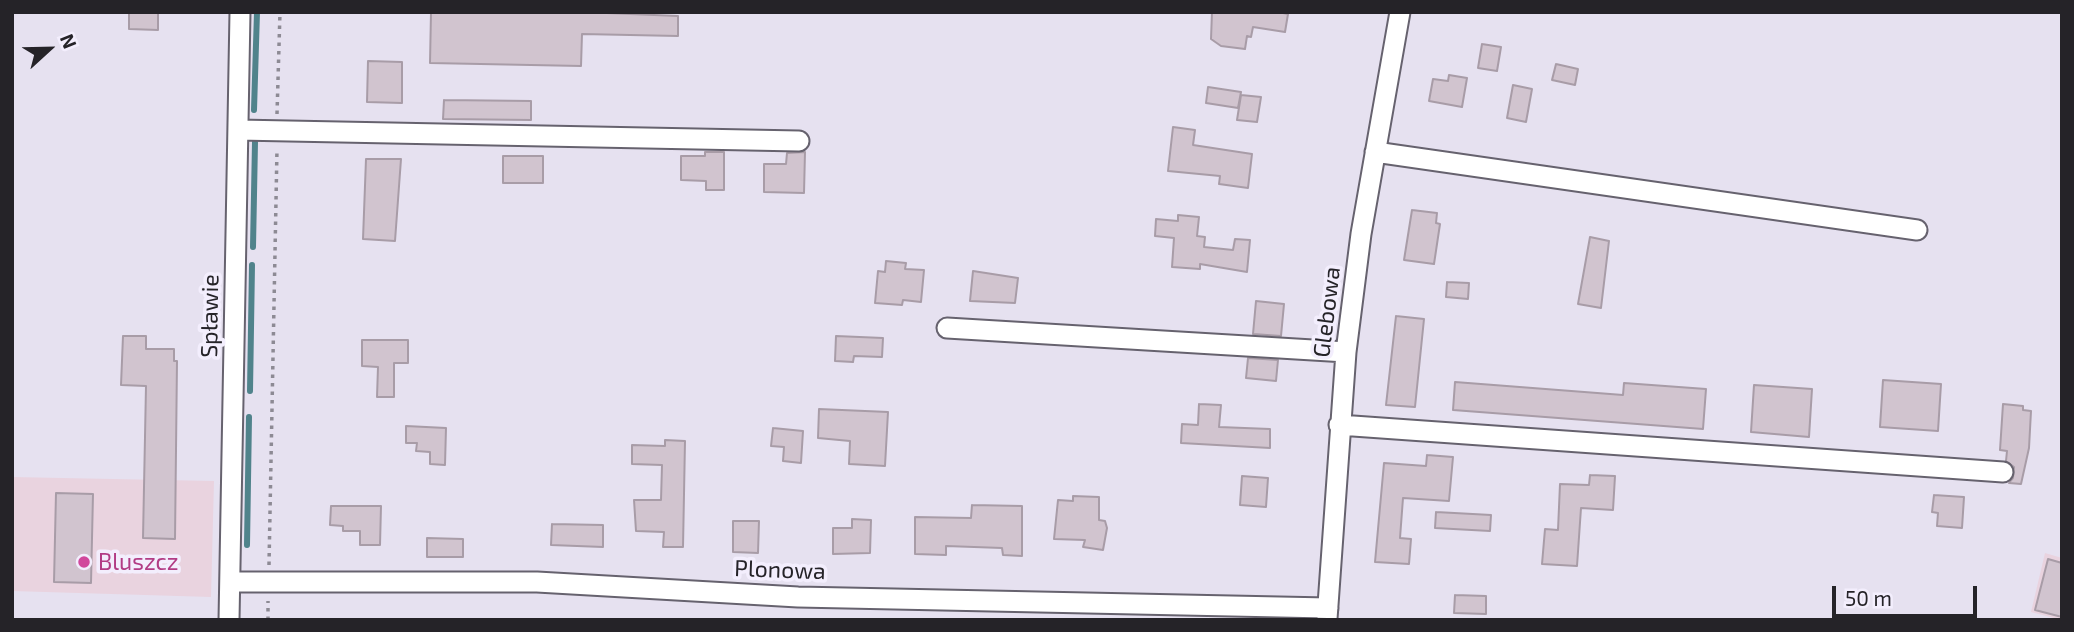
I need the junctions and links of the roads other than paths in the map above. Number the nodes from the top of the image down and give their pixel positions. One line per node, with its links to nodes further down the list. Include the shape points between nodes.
1 (240, 12): 3 (street, Spławie)
2 (1400, 12): 5 (street, Glebowa)
3 (238, 130): 4 (street); 11 (street, Spławie)
4 (799, 141)
5 (1375, 152): 6 (street); 8 (street, Glebowa)
6 (1917, 230)
7 (947, 328): 8 (street)
8 (1346, 352): 9 (street, Glebowa)
9 (1339, 425): 10 (street); 12 (street, Glebowa)
10 (2003, 472)
11 (229, 582): 12 (street, Plonowa, via 537,582 798,597); 13 (street, Spławie)
12 (1327, 614)
13 (229, 620)

